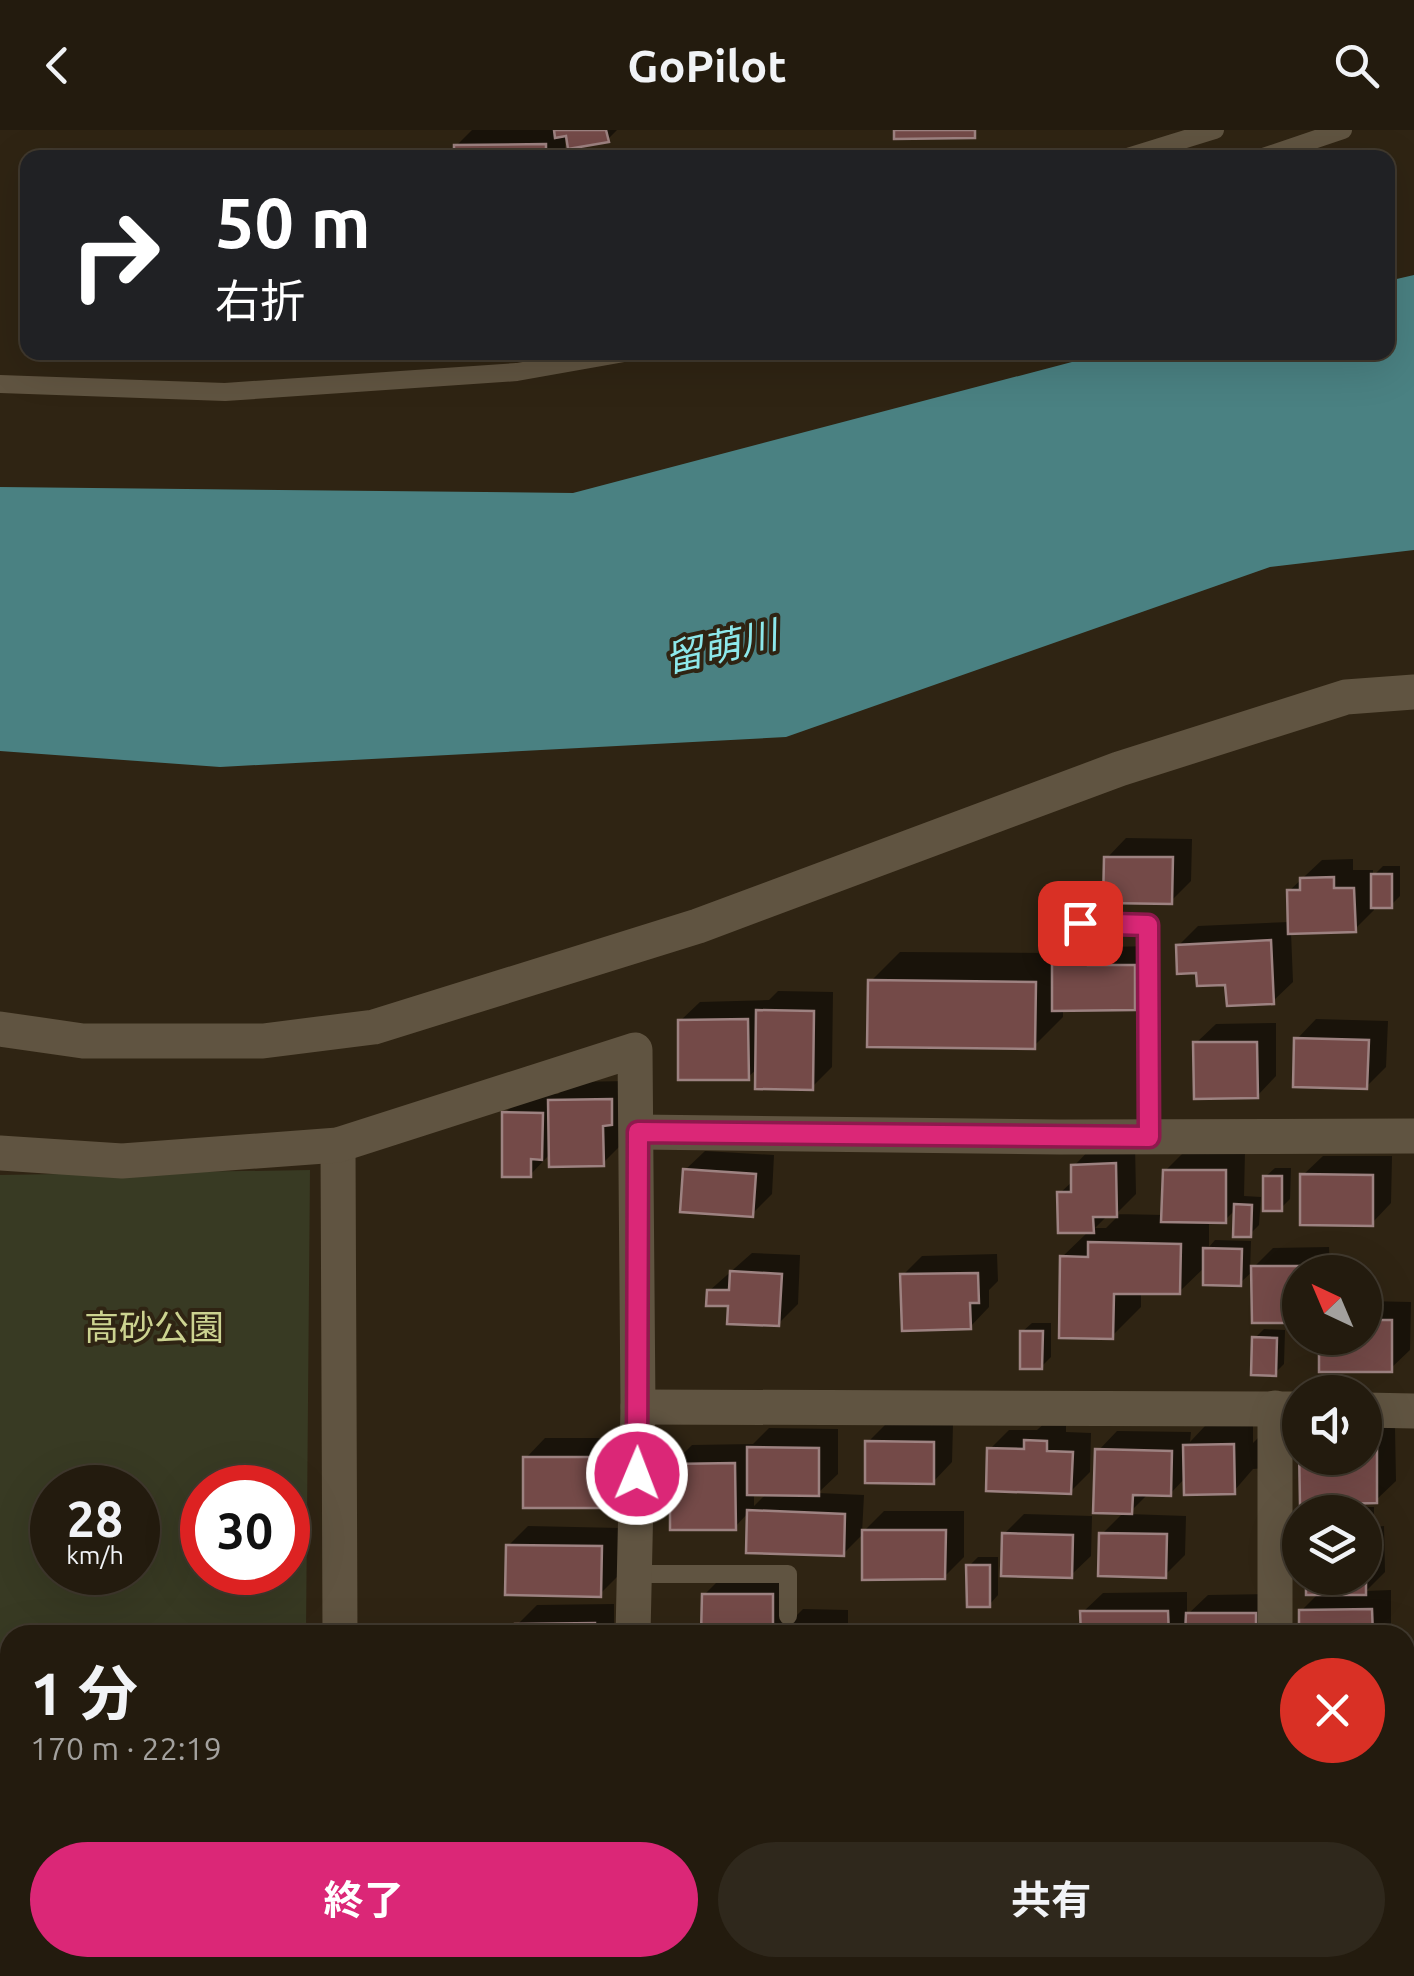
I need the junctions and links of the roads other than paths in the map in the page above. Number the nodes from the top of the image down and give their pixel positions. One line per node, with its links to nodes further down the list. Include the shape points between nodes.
1 (1215, 130): 3 (lane)
2 (1343, 130): 4 (lane)
3 (1150, 150)
4 (1284, 150)
5 (585, 360): 6 (lane, via 517,372 225,392)
6 (0, 384)
7 (1414, 692): 9 (street, via 1346,697 1138,763 698,926 374,1027 264,1042 83,1041)
8 (1080, 923): 12 (lane, via 1148,925)
9 (0, 1029)
10 (638, 1132): 12 (street); 13 (street, via 635,1050); 15 (street)
11 (1414, 1136): 12 (street)
12 (1149, 1137)
13 (338, 1145): 14 (street, via 122,1162); 22 (street)
14 (0, 1153)
15 (638, 1407): 16 (street); 20 (street)
16 (1282, 1409)
17 (1382, 1410): 18 (street)
18 (1414, 1410)
19 (1284, 1475): 24 (street)
20 (634, 1574): 21 (lane, via 788,1574); 23 (street)
21 (788, 1616)
22 (340, 1625)
23 (633, 1625)
24 (1276, 1625)

